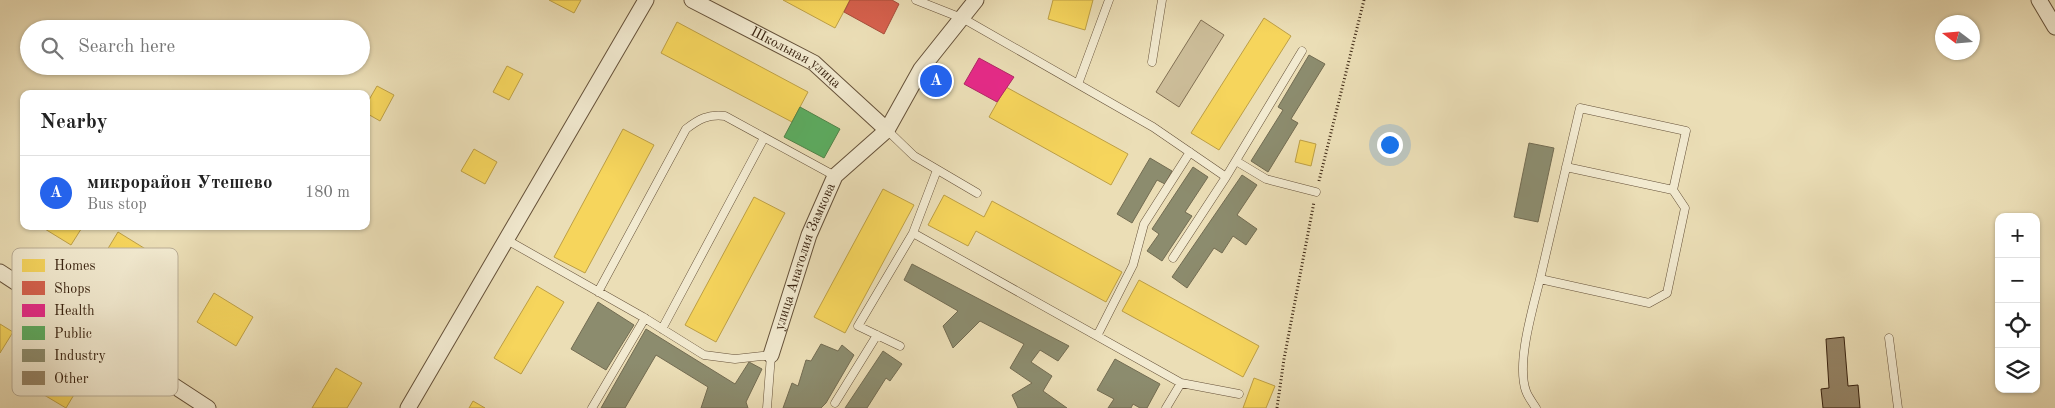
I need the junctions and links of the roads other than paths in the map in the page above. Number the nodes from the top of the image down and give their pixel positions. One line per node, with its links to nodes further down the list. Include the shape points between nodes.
1 (646, 0): 25 (street)
2 (692, 0): 13 (street, Школьная улица, via 814,63)
3 (916, 0): 8 (lane)
4 (976, 0): 8 (street, улица Анатолия Замкова)
5 (1110, 0): 12 (lane)
6 (1162, 0): 11 (lane)
7 (2039, 0): 9 (street)
8 (964, 19): 12 (lane); 13 (street, улица Анатолия Замкова, via 921,69)
9 (2055, 27)
10 (1302, 51): 16 (lane)
11 (1152, 62)
12 (1078, 84): 15 (lane)
13 (887, 130): 18 (lane, via 914,156); 19 (street, улица Анатолия Замкова)
14 (764, 138): 19 (lane); 30 (lane, via 724,116 712,115 697,120 686,129); 32 (lane)
15 (1190, 152): 20 (lane); 34 (lane, via 1144,224 1133,264)
16 (1236, 161): 20 (lane); 23 (lane, via 1266,179)
17 (1566, 167): 21 (lane); 21 (lane, via 1580,108 1686,131); 28 (lane)
18 (938, 170): 22 (lane); 24 (lane)
19 (835, 176): 37 (street, улица Анатолия Замкова, via 809,235)
20 (1226, 178): 26 (lane)
21 (1673, 190): 28 (lane, via 1685,208 1667,293 1649,303)
22 (977, 192)
23 (1316, 192)
24 (913, 233): 33 (lane, via 858,326); 34 (lane)
25 (507, 240): 30 (lane); 43 (street)
26 (1173, 258)
27 (0, 272): 29 (street)
28 (1540, 279): 47 (lane, via 1523,356 1526,391)
29 (12, 280)
30 (598, 292): 31 (lane)
31 (645, 318): 32 (lane); 44 (lane)
32 (662, 329): 37 (lane, via 704,355 735,359)
33 (877, 335): 36 (lane); 41 (lane)
34 (1097, 336): 38 (lane)
35 (1889, 338): 48 (lane)
36 (900, 346)
37 (771, 355): 45 (lane)
38 (1181, 383): 40 (lane); 46 (lane)
39 (178, 388): 42 (street)
40 (1239, 394)
41 (835, 403)
42 (208, 408)
43 (408, 408)
44 (592, 408)
45 (767, 408)
46 (1166, 408)
47 (1536, 408)
48 (1898, 408)

